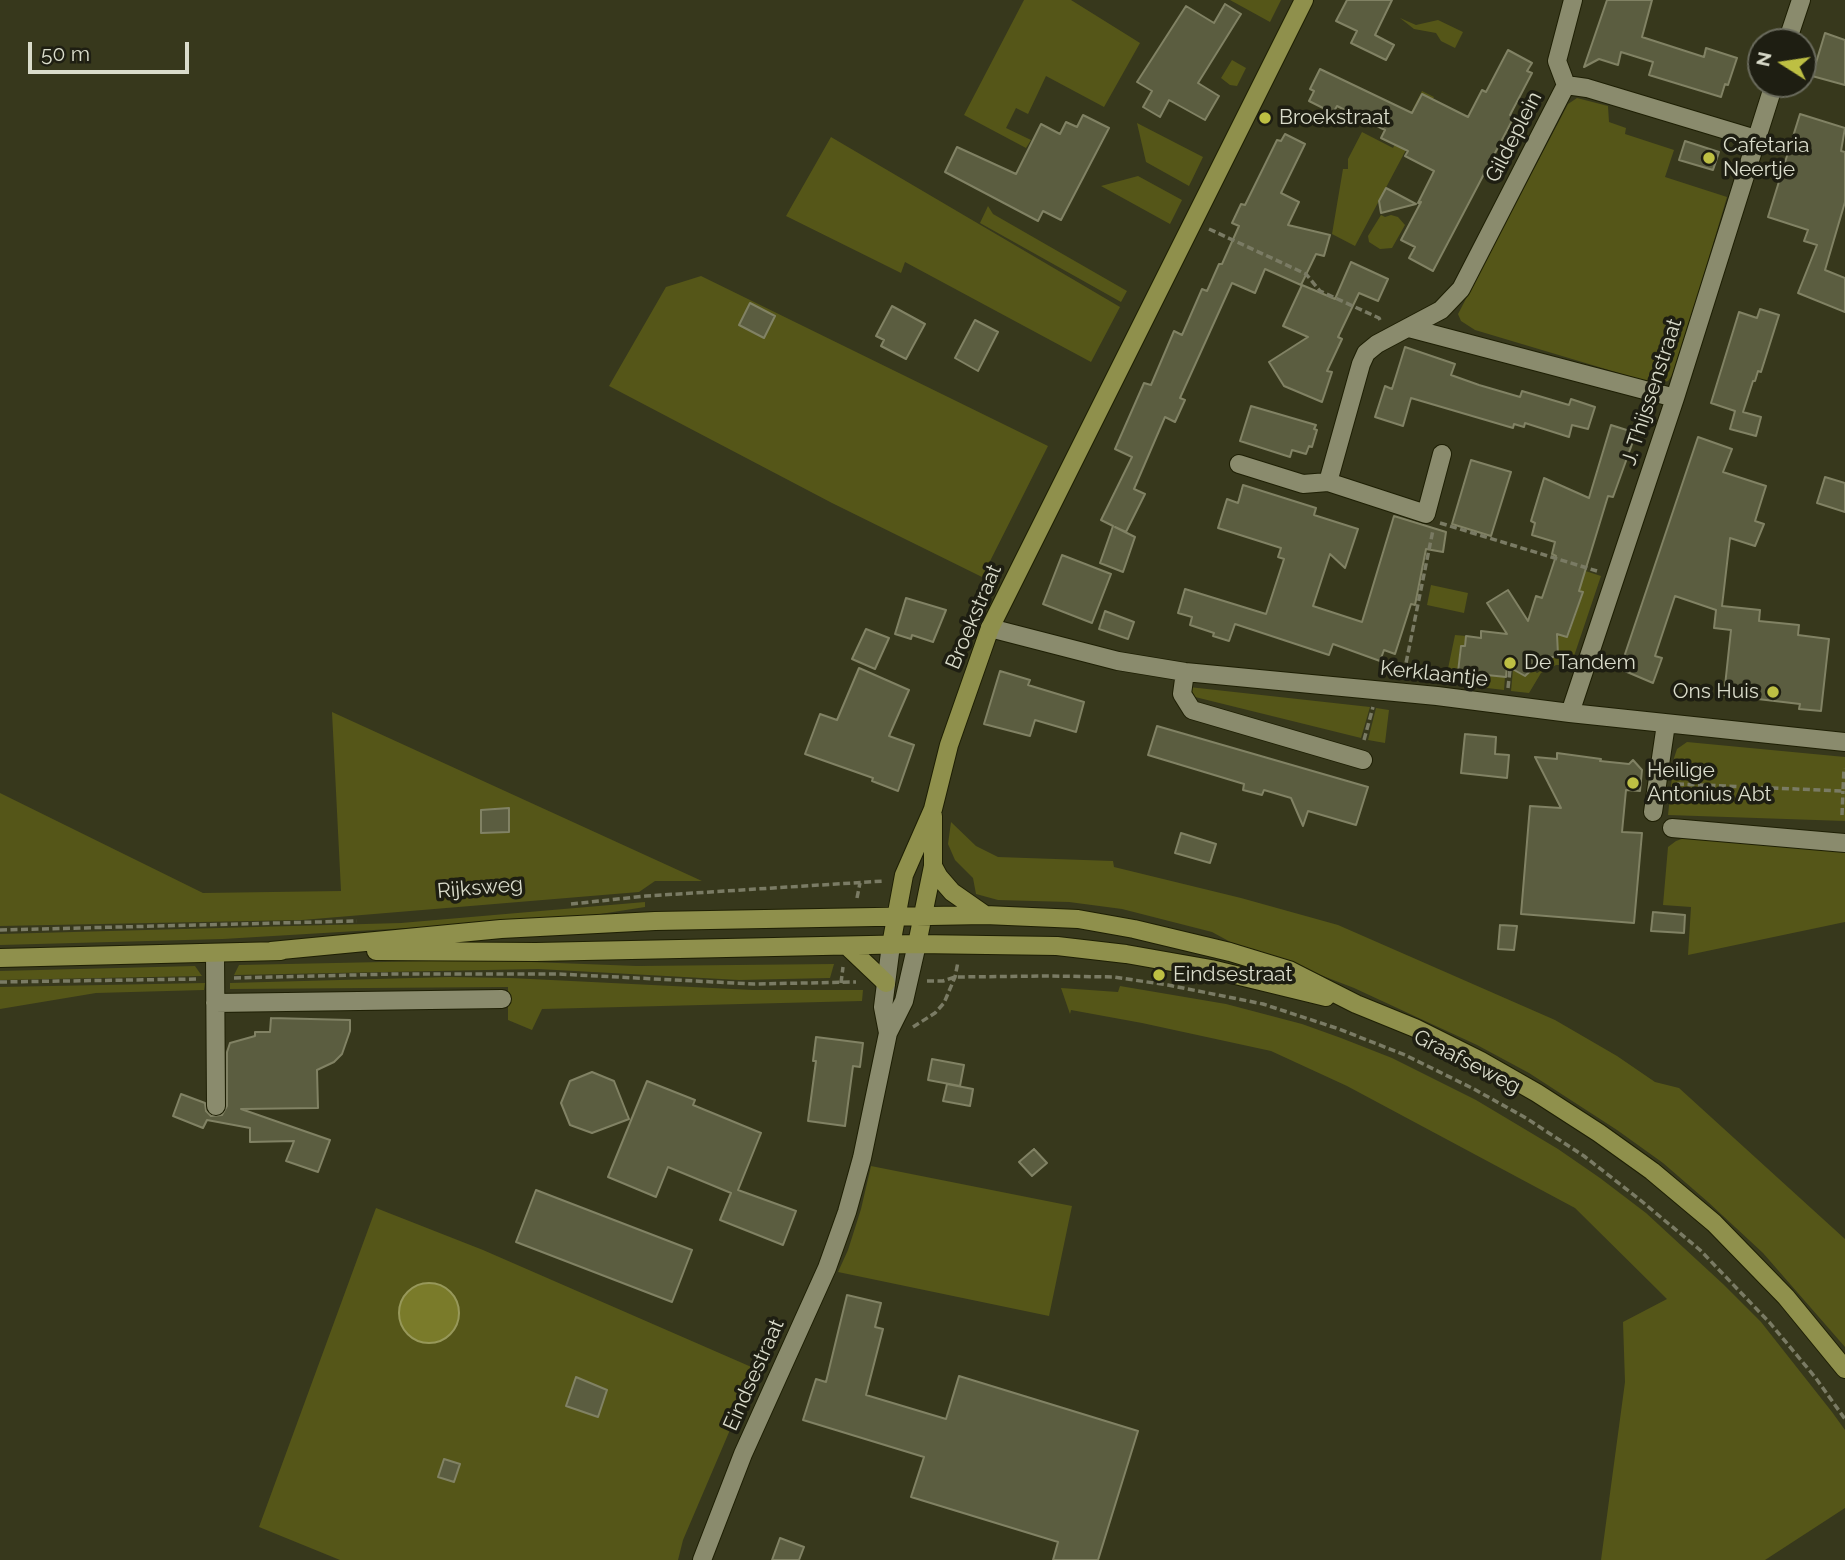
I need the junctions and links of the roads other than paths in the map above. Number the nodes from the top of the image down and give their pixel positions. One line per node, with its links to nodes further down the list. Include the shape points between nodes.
1 (1304, 0): 13 (main road, Broekstraat)
2 (1573, 0): 5 (street, via 1557,61)
3 (1801, 0): 4 (street)
4 (1792, 28)
5 (1566, 85): 7 (street, Gildeplein); 8 (street, Gildeplein, via 1461,289 1441,310)
6 (1769, 98): 7 (street, J. Thijssenstraat)
7 (1756, 139): 9 (street, J. Thijssenstraat)
8 (1409, 328): 9 (street); 12 (street, Gildeplein, via 1366,353)
9 (1675, 398): 15 (street, J. Thijssenstraat)
10 (1442, 454): 12 (street, via 1426,514)
11 (1240, 464): 12 (street, via 1303,484)
12 (1328, 482)
13 (990, 628): 14 (street, Kerklaantje, via 1118,661); 19 (main road, Broekstraat, via 949,745)
14 (1185, 672): 15 (street, Kerklaantje); 18 (street, via 1182,694 1192,710)
15 (1570, 713): 16 (street, Kerklaantje)
16 (1666, 724): 17 (street, Kerklaantje); 20 (street)
17 (1845, 742)
18 (1361, 760)
19 (933, 809): 23 (main road, Broekstraat); 26 (main road, Broekstraat, via 903,880)
20 (1653, 812)
21 (1672, 828): 22 (street)
22 (1845, 843)
23 (933, 866): 24 (main road, Broekstraat); 25 (main road, via 952,892)
24 (923, 915): 25 (main road, Graafseweg); 26 (main road, Rijksweg); 27 (main road, Broekstraat)
25 (985, 915): 36 (main road, Graafseweg, via 1078,919 1230,952 1289,970)
26 (896, 916): 28 (main road, Broekstraat); 30 (main road, Rijksweg, via 501,929)
27 (917, 944): 28 (main road, Graafseweg); 36 (main road, Graafseweg, via 1057,946 1126,954); 37 (street, Eindsestraat, via 904,1001)
28 (891, 945): 29 (main road, Rijksweg); 33 (street, Eindsestraat)
29 (847, 946): 30 (main road, Rijksweg); 33 (main road)
30 (271, 951): 31 (main road, Rijksweg)
31 (215, 953): 32 (main road, Rijksweg); 35 (street)
32 (0, 958)
33 (886, 983): 37 (street, Eindsestraat)
34 (502, 999): 35 (street)
35 (215, 1003): 38 (street)
36 (1356, 1004): 39 (main road, Graafseweg, via 1481,1061 1599,1133 1651,1171 1714,1223 1786,1297)
37 (887, 1040): 40 (street, Eindsestraat, via 847,1213)
38 (216, 1106)
39 (1845, 1369)
40 (702, 1560)

